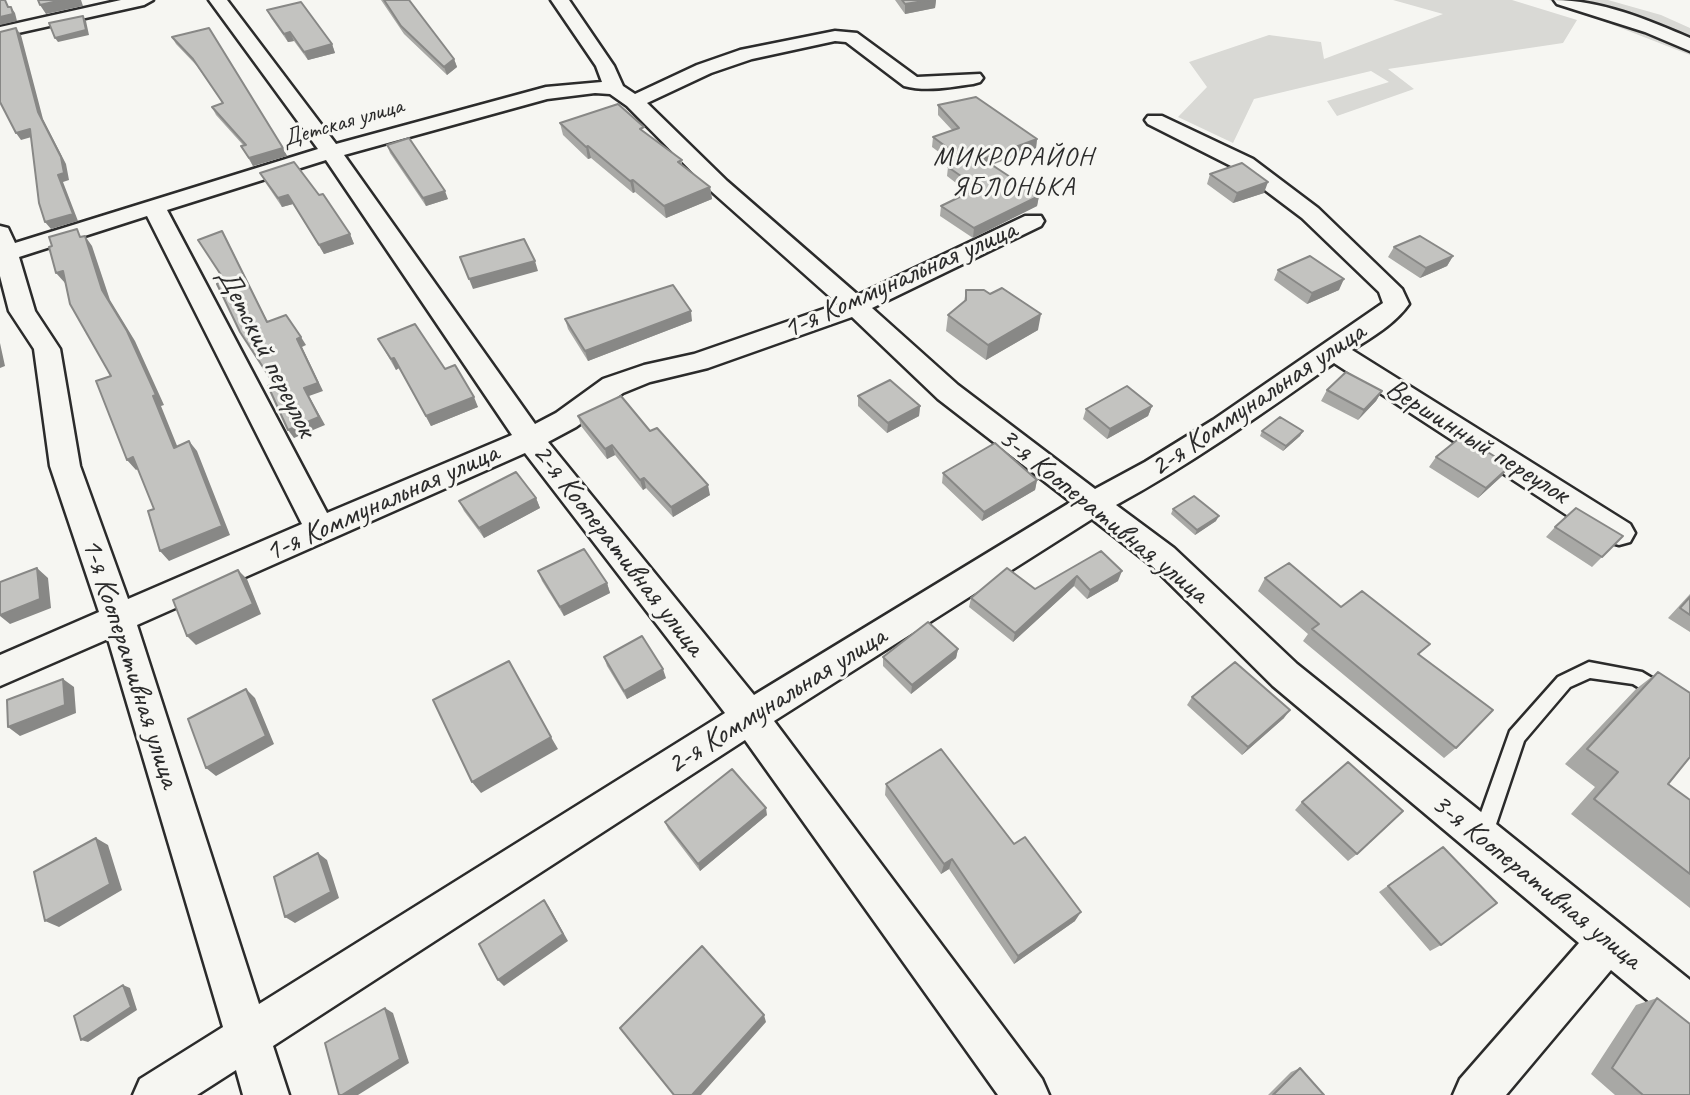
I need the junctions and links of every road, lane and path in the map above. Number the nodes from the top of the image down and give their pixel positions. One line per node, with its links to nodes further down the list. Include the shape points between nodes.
1 (144, 0): 5 (street)
2 (218, 0): 10 (street, 2-я Кооперативная улица)
3 (560, 0): 8 (street, 3-я Кооперативная улица)
4 (1563, 0): 6 (street)
5 (0, 32)
6 (1690, 45)
7 (974, 78): 8 (street, via 911,82 851,37 835,36 747,54)
8 (624, 96): 10 (street, Детская улица, via 582,86); 14 (street, 3-я Кооперативная улица)
9 (1155, 120): 15 (street, 2-я Коммунальная улица, via 1245,164 1310,213 1390,289 1396,304)
10 (331, 152): 11 (street, Детская улица); 16 (street, 2-я Кооперативная улица)
11 (154, 207): 13 (street, Детская улица); 18 (street, Детский переулок)
12 (1033, 221): 14 (street, 1-я Коммунальная улица)
13 (2, 247): 20 (street, 1-я Кооперативная улица, via 22,312 47,349 65,466)
14 (853, 306): 16 (street, 1-я Коммунальная улица, via 699,362 613,386 566,421); 17 (street, 3-я Кооперативная улица, via 948,392)
15 (1334, 351): 17 (street, 2-я Коммунальная улица, via 1155,470); 19 (street, Вершинный переулок)
16 (530, 439): 18 (street, 1-я Коммунальная улица); 23 (street, 2-я Кооперативная улица)
17 (1092, 504): 23 (street, 2-я Коммунальная улица); 24 (street, 3-я Кооперативная улица, via 1163,557 1285,675)
18 (320, 529): 20 (street, 1-я Коммунальная улица)
19 (1619, 533)
20 (119, 621): 21 (street, 1-я Коммунальная улица); 27 (street, 1-я Кооперативная улица)
21 (0, 671)
22 (1690, 711): 24 (lane, via 1636,677 1589,670 1564,682 1516,737)
23 (750, 717): 27 (street, 2-я Коммунальная улица); 30 (street, 2-я Кооперативная улица)
24 (1482, 838): 25 (street, 3-я Кооперативная улица)
25 (1609, 941): 26 (street, 3-я Кооперативная улица); 31 (street)
26 (1690, 1009)
27 (249, 1037): 28 (street, 2-я Коммунальная улица); 29 (street, 1-я Кооперативная улица)
28 (156, 1095)
29 (266, 1095)
30 (1026, 1095)
31 (1476, 1095)

